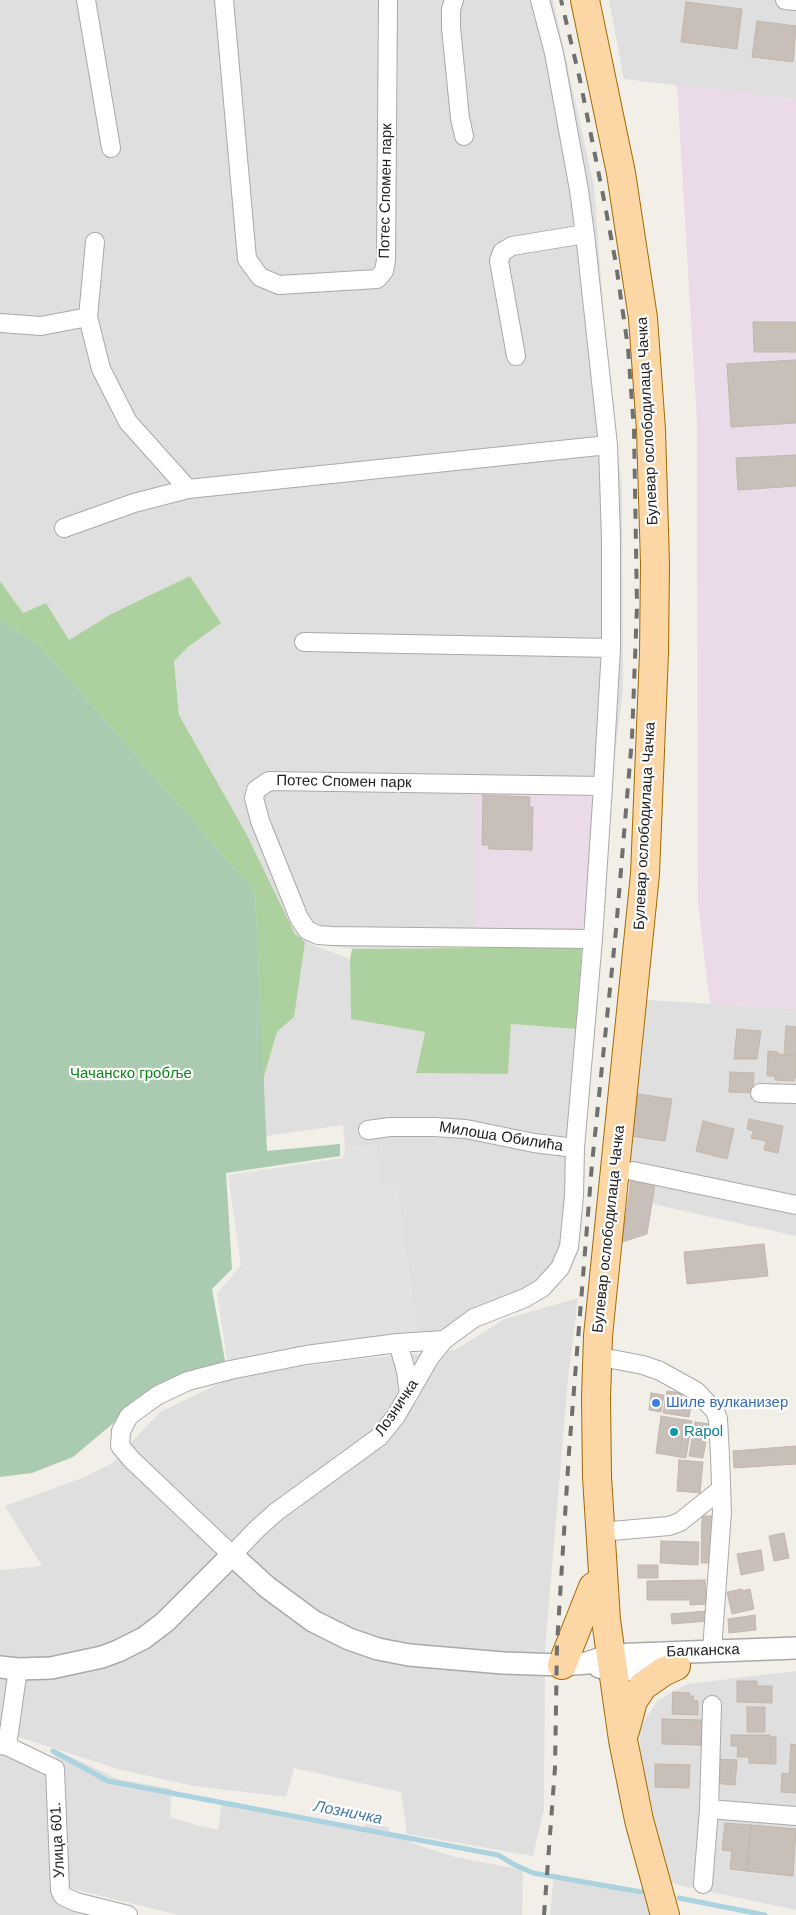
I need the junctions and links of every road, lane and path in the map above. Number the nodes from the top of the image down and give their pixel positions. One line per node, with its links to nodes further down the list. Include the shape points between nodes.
1 (86, 0): 10 (street)
2 (224, 0): 3 (street, Потес Спомен парк, via 247,259 260,276 280,284 378,279 384,271)
3 (388, 0)
4 (454, 0): 9 (street, via 451,28)
5 (540, 0): 11 (street, via 554,53)
6 (585, 0): 31 (main road, Булевар ослободилаца Чачка, via 622,173 640,301 650,414 655,564 645,874)
7 (785, 0): 8 (street)
8 (796, 1)
9 (464, 136)
10 (110, 148)
11 (585, 234): 15 (street, via 512,246 502,252 499,261); 16 (street)
12 (95, 242): 13 (street)
13 (88, 317): 14 (street, via 41,326); 17 (street, via 101,369 128,422)
14 (0, 323)
15 (516, 356)
16 (608, 446): 17 (street); 20 (street)
17 (188, 489): 18 (street)
18 (64, 528)
19 (304, 642): 20 (street)
20 (611, 648): 21 (street)
21 (604, 786): 22 (street); 22 (street, Потес Спомен парк, via 269,781 256,790 254,798 299,918 307,930 318,935)
22 (593, 939): 26 (street)
23 (760, 1093): 24 (street)
24 (796, 1094)
25 (368, 1130): 26 (street, Милоша Обилића, via 434,1126)
26 (575, 1148): 29 (street, Лозничка, via 571,1234 560,1268 536,1292 474,1318)
27 (633, 1171): 28 (street)
28 (796, 1205)
29 (444, 1340): 30 (street); 32 (street, Лозничка, via 430,1357)
30 (398, 1343): 32 (street); 35 (street, via 264,1362 188,1381 158,1394 129,1416 120,1436 120,1446)
31 (596, 1356): 33 (street, via 660,1371 707,1400 718,1419); 34 (main road, Булевар ослободилаца Чачка, via 596,1477)
32 (409, 1394): 35 (street, Лозничка, via 380,1437 276,1512)
33 (721, 1489): 34 (street, via 680,1522 669,1526); 38 (street)
34 (600, 1532): 36 (main road, Булевар ослободилаца Чачка)
35 (232, 1555): 40 (street, via 267,1587 313,1621 378,1649 423,1657 503,1663); 42 (street, Лозничка, via 178,1611 144,1638 102,1657 51,1668)
36 (602, 1581): 40 (main road, Булевар ослободилаца Чачка); 40 (main road, via 593,1587)
37 (796, 1648): 38 (street, Балканска)
38 (712, 1650): 40 (street, Балканска)
39 (796, 1659): 41 (street, Балканска)
40 (593, 1663): 41 (street, Балканска); 44 (main road, Булевар ослободилаца Чачка)
41 (676, 1666): 44 (main road, via 648,1681 638,1694 630,1709)
42 (9, 1668): 45 (street)
43 (712, 1705): 46 (street)
44 (623, 1740): 50 (main road, Булевар ослободилаца Чачка, via 640,1820)
45 (3, 1746): 49 (street, Улица 601., via 54,1769 60,1890 63,1896)
46 (709, 1809): 47 (street); 48 (street)
47 (796, 1816)
48 (703, 1884)
49 (128, 1915)
50 (666, 1915)

